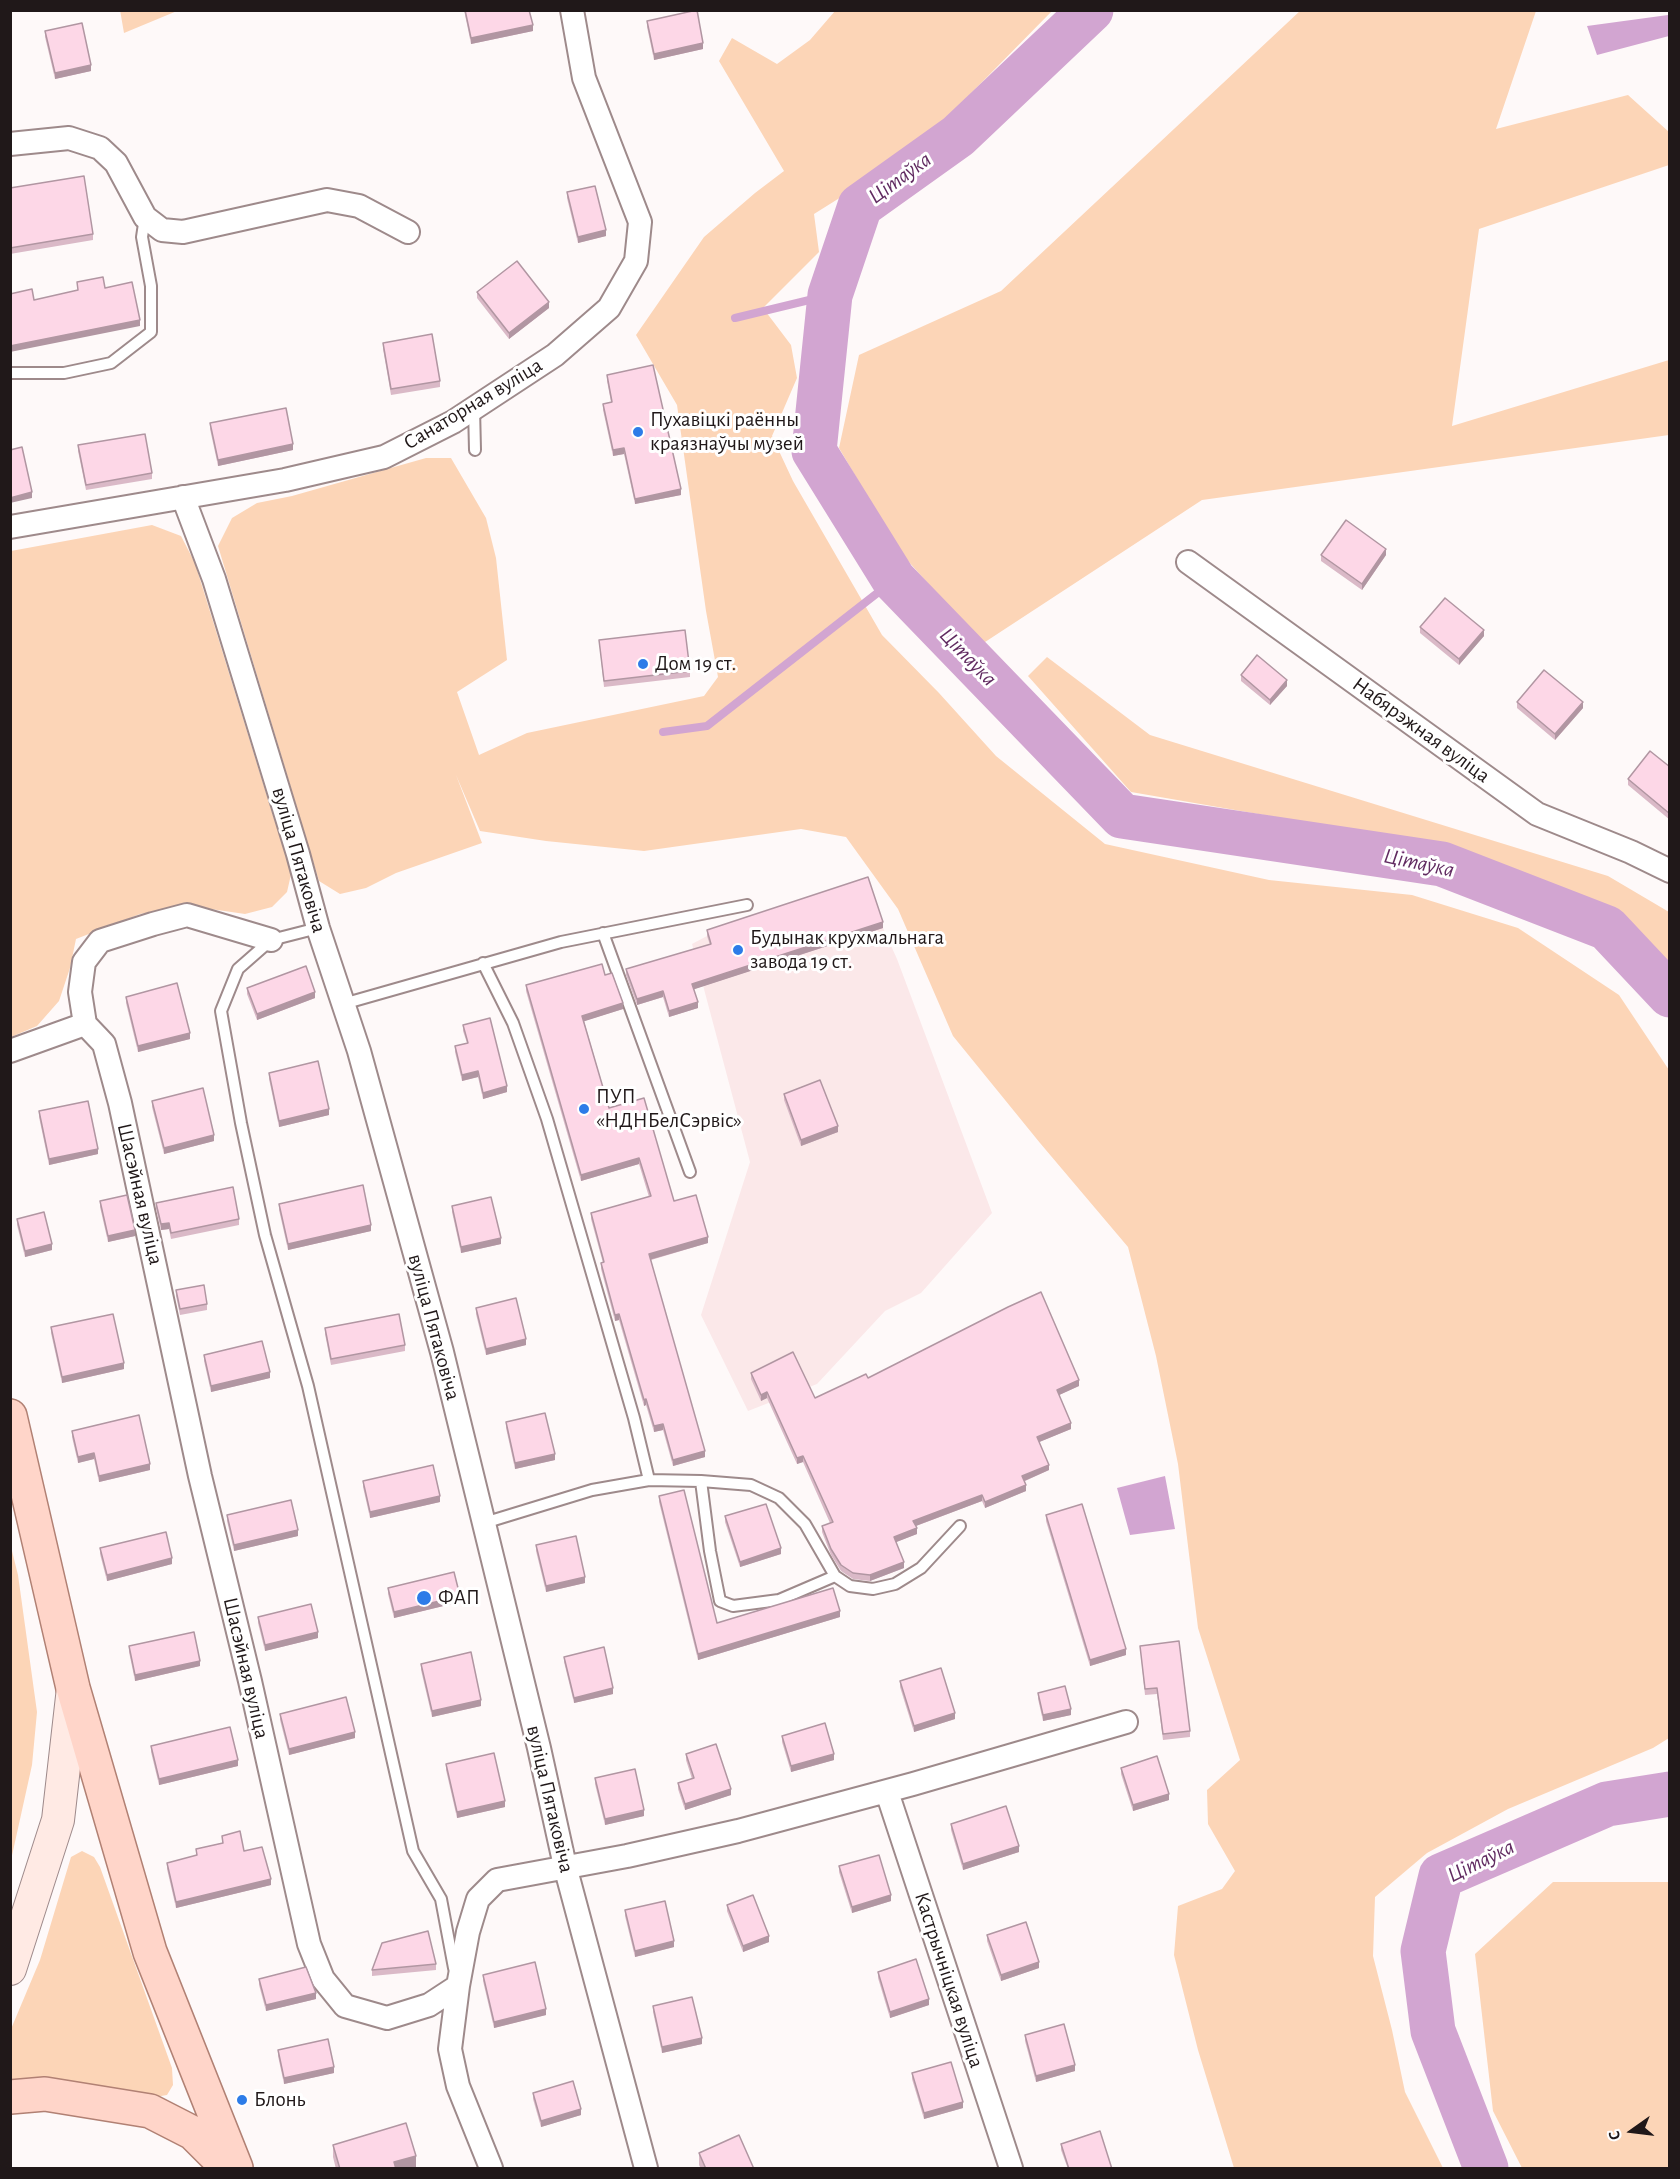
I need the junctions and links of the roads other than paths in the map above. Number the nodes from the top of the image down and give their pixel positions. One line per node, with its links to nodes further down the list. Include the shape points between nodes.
1 (572, 10): 6 (street, Санаторная вуліца, via 584,78 640,222 636,261 609,308 555,356)
2 (10, 144): 3 (street, via 69,138 100,148 116,163)
3 (145, 217): 4 (street, via 162,230 183,232 327,200 359,206); 5 (lane, via 142,237 152,286 151,333 111,363 64,373)
4 (408, 232)
5 (10, 373)
6 (474, 408): 7 (lane); 8 (street, Санаторная вуліца, via 384,457 285,480)
7 (475, 450)
8 (183, 497): 9 (street, Санаторная вуліца); 13 (street, вуліца Пятаковіча, via 214,579)
9 (10, 527)
10 (1188, 562): 11 (street, Набярэжная вуліца, via 1537,814)
11 (1670, 871)
12 (747, 905): 14 (lane)
13 (318, 928): 15 (lane); 17 (street, вуліца Пятаковіча)
14 (603, 933): 16 (lane); 20 (lane)
15 (272, 940): 18 (street, via 187,915 100,941 84,962 80,992); 32 (lane, via 238,969 221,1011 225,1034 265,1234 308,1386 413,1851 441,1899)
16 (483, 963): 17 (lane); 22 (lane, via 513,1023 547,1119)
17 (342, 1004): 24 (street, вуліца Пятаковіча, via 359,1052 435,1328)
18 (85, 1024): 19 (street); 32 (street, Шасэйная вуліца, via 104,1044 120,1103 200,1476 309,1944 322,1979 345,2006 387,2018 429,2005)
19 (10, 1051)
20 (690, 1172)
21 (10, 1416): 27 (main road)
22 (649, 1480): 23 (lane); 24 (lane, via 592,1490)
23 (701, 1481): 26 (lane, via 751,1485 779,1498 805,1524); 26 (lane, via 720,1601 733,1606 779,1600)
24 (484, 1523): 30 (street, вуліца Пятаковіча)
25 (960, 1526): 26 (lane, via 921,1568 896,1584 873,1589 850,1586)
26 (835, 1576)
27 (73, 1688): 31 (main road, via 58,1820); 35 (main road, via 150,1952)
28 (1126, 1722): 29 (street)
29 (886, 1791): 30 (street, via 738,1831); 38 (street, Кастрычніцкая вуліца)
30 (565, 1866): 32 (street, via 497,1880 478,1899); 37 (street, вуліца Пятаковіча)
31 (10, 1969)
32 (458, 1986): 36 (street, via 450,2049 458,2086)
33 (10, 2097): 34 (main road, via 45,2094 150,2111 193,2133)
34 (228, 2169)
35 (236, 2169)
36 (491, 2169)
37 (646, 2169)
38 (1011, 2169)

